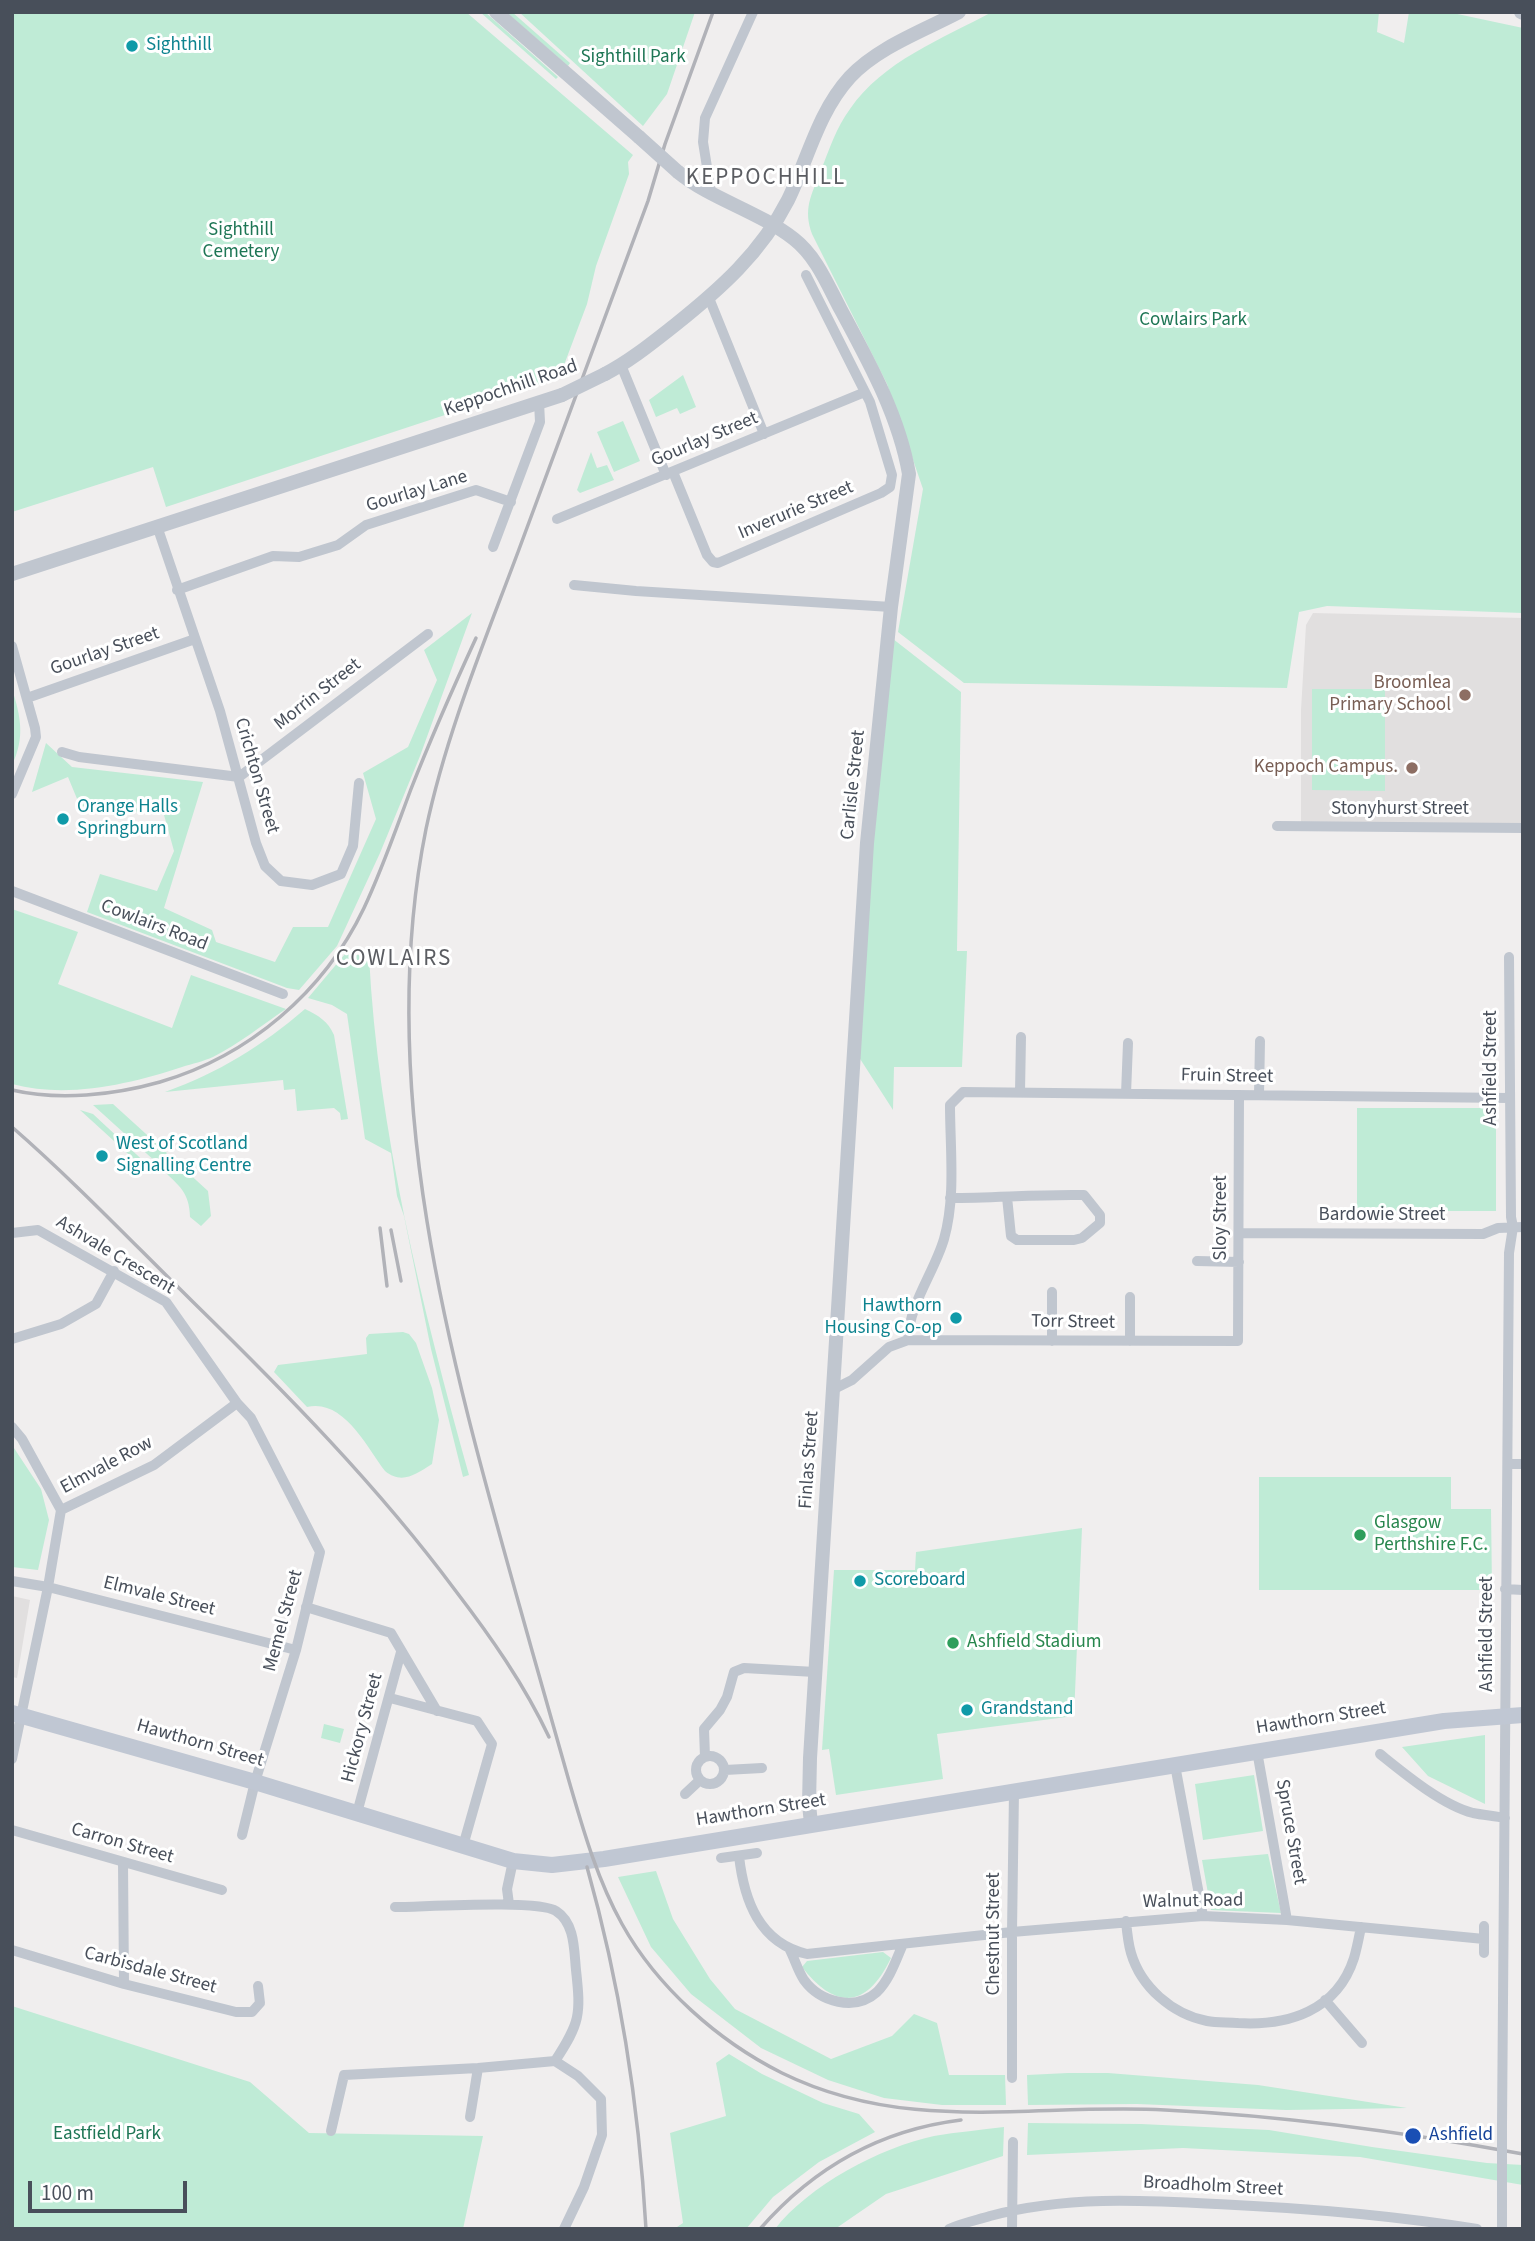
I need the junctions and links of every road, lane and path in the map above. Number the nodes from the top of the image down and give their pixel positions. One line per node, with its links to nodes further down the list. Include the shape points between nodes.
1 (496, 12): 4 (street, Carlisle Street, bridge, via 678,172)
2 (753, 12): 4 (street, via 705,118 703,142)
3 (960, 12): 5 (street, Keppochhill Road, via 879,54 850,78 823,117)
4 (711, 192): 5 (street, Carlisle Street)
5 (774, 225): 7 (street, Keppochhill Road, via 749,259); 20 (street, Carlisle Street, via 804,248 821,273 875,374 906,458 908,491)
6 (806, 275): 9 (street)
7 (709, 298): 8 (street, Keppochhill Road); 11 (street)
8 (621, 365): 10 (street, Keppochhill Road, bridge); 12 (street)
9 (865, 392): 11 (street, Gourlay Street); 12 (street, Inverurie Street, via 891,467 890,487 723,561 713,562 707,555)
10 (539, 402): 13 (street, via 540,422); 15 (street, Keppochhill Road)
11 (764, 434): 12 (street, Gourlay Street)
12 (669, 474): 14 (street, Gourlay Street)
13 (511, 502): 16 (street); 19 (street, Gourlay Lane, via 477,490 366,524 338,545 299,557 273,556)
14 (557, 519)
15 (157, 526): 17 (street, Keppochhill Road); 19 (street, Crichton Street)
16 (494, 545)
17 (12, 574)
18 (574, 585): 20 (street)
19 (177, 590): 22 (street, Crichton Street)
20 (891, 607): 57 (street, Carlisle Street, via 867,842)
21 (428, 634): 26 (street, Morrin Street)
22 (195, 639): 24 (street, Gourlay Street); 26 (street, Crichton Street)
23 (12, 646): 24 (street)
24 (27, 698): 28 (street, via 36,737)
25 (62, 752): 26 (street)
26 (239, 777): 27 (street, Crichton Street, via 265,866 281,881 312,885 341,874 353,846)
27 (359, 783)
28 (12, 794)
29 (1277, 826): 30 (street, Stonyhurst Street)
30 (1523, 828)
31 (12, 891): 33 (street, Cowlairs Road)
32 (1509, 957): 41 (street, Ashfield Street)
33 (283, 994)
34 (1021, 1037): 37 (street)
35 (1260, 1041): 40 (street)
36 (1128, 1043): 38 (street)
37 (1020, 1092): 38 (street, Fruin Street); 43 (street, Fruin Street, via 963,1092 950,1105)
38 (1126, 1094): 39 (street, Fruin Street)
39 (1239, 1095): 40 (street, Fruin Street); 46 (street, Sloy Street)
40 (1259, 1095): 41 (street, Fruin Street)
41 (1509, 1098): 44 (street, Ashfield Street, via 1511,1217)
42 (1007, 1197): 42 (street, via 1084,1195 1100,1215 1100,1223 1074,1240 1017,1240 1011,1236); 43 (street)
43 (950, 1198): 53 (street, via 944,1240 908,1324)
44 (1518, 1227): 46 (street, Bardowie Street, via 1483,1234); 60 (street, Ashfield Street, via 1509,1253)
45 (12, 1233): 49 (street, Ashvale Crescent, via 38,1230)
46 (1239, 1233): 48 (street, Sloy Street)
47 (1197, 1261): 48 (street)
48 (1239, 1262): 56 (street, Sloy Street)
49 (114, 1271): 52 (street, via 96,1304 61,1324); 58 (street, Ashvale Crescent, via 166,1302)
50 (1052, 1292): 54 (street)
51 (1130, 1297): 55 (street)
52 (12, 1339)
53 (908, 1340): 54 (street, Torr Street); 57 (street, Finlas Street, via 898,1341 852,1380)
54 (1052, 1341): 55 (street, Torr Street)
55 (1130, 1341): 56 (street, Torr Street)
56 (1238, 1341)
57 (834, 1389): 70 (street, Finlas Street)
58 (237, 1403): 62 (street, Elmvale Row, via 153,1465); 67 (street, Memel Street, via 251,1418 320,1552)
59 (12, 1427): 62 (street)
60 (1508, 1464): 61 (street); 65 (street, Ashfield Street)
61 (1523, 1464)
62 (61, 1510): 64 (street)
63 (12, 1581): 64 (street, Elmvale Street)
64 (48, 1587): 68 (street, Elmvale Street); 73 (street)
65 (1505, 1589): 66 (street); 74 (street, Ashfield Street)
66 (1523, 1590)
67 (306, 1608): 68 (street, Memel Street); 69 (street, via 391,1633)
68 (296, 1650): 84 (street, Memel Street)
69 (401, 1652): 71 (street, Hickory Street); 72 (street)
70 (815, 1672): 78 (street, via 744,1668 734,1672 727,1697 704,1729); 89 (street, Finlas Street)
71 (390, 1698): 72 (street); 87 (street, Hickory Street)
72 (437, 1711): 92 (street, via 477,1721 492,1744)
73 (15, 1715): 79 (street); 84 (main road, Hawthorn Street)
74 (1505, 1715): 75 (main road, Hawthorn Street); 76 (main road, Hawthorn Street); 88 (street, Ashfield Street)
75 (1523, 1715)
76 (1257, 1751): 80 (main road, Hawthorn Street); 102 (street, Spruce Street)
77 (1380, 1754): 88 (street, via 1444,1799 1471,1812)
78 (705, 1756): 82 (street, via 718,1758); 83 (street, via 696,1767)
79 (12, 1759)
80 (1175, 1765): 85 (main road, Hawthorn Street); 101 (street)
81 (762, 1768): 82 (street)
82 (725, 1770): 83 (street, via 718,1782)
83 (700, 1780): 86 (street)
84 (255, 1782): 87 (main road, Hawthorn Street); 91 (street, Memel Street)
85 (1014, 1791): 89 (main road, Hawthorn Street); 106 (street, Chestnut Street)
86 (685, 1794)
87 (357, 1813): 92 (main road, Hawthorn Street)
88 (1506, 1818): 127 (street, Ashfield Street, bridge)
89 (811, 1824): 96 (main road, Hawthorn Street, via 571,1864)
90 (12, 1830): 97 (street, Carron Street)
91 (242, 1835)
92 (463, 1846): 96 (main road, Hawthorn Street)
93 (757, 1853): 94 (street)
94 (739, 1856): 95 (street); 110 (street, via 749,1904 758,1920)
95 (721, 1858)
96 (513, 1861): 99 (street)
97 (123, 1863): 98 (street, Carron Street); 112 (street)
98 (222, 1890)
99 (509, 1904): 100 (street); 116 (street, via 556,1910 571,1929 580,2003 574,2033)
100 (394, 1907)
101 (1203, 1916): 102 (street, Walnut Road); 103 (street, Walnut Road)
102 (1287, 1920): 105 (street, Walnut Road)
103 (1126, 1921): 106 (street, Walnut Road); 114 (street, via 1130,1952 1149,1986 1162,2000 1191,2016 1264,2024 1297,2017)
104 (1484, 1926): 107 (street)
105 (1361, 1927): 107 (street, Walnut Road); 114 (street, via 1349,1972)
106 (1012, 1931): 108 (street, Walnut Road); 118 (street, Chestnut Street)
107 (1484, 1940): 111 (street)
108 (903, 1944): 110 (street, Walnut Road, via 807,1954); 110 (street, via 875,1994 845,2003 815,1991 804,1980)
109 (12, 1950): 112 (street, Carbisdale Street)
110 (790, 1950)
111 (1484, 1953)
112 (124, 1984): 113 (street, Carbisdale Street, via 236,2012 252,2012 260,2003)
113 (258, 1986)
114 (1325, 2000): 115 (street)
115 (1362, 2043)
116 (555, 2061): 117 (street); 123 (street, via 601,2099 602,2134)
117 (478, 2068): 119 (street); 120 (street, via 344,2075)
118 (1012, 2078)
119 (470, 2117)
120 (331, 2132)
121 (1013, 2142): 122 (street)
122 (1012, 2210): 124 (street, Broadholm Street); 125 (street); 126 (street, Broadholm Street, via 1059,2202 1143,2200 1296,2208)
123 (564, 2229)
124 (949, 2229)
125 (1012, 2229)
126 (1477, 2229)
127 (1502, 2229)

